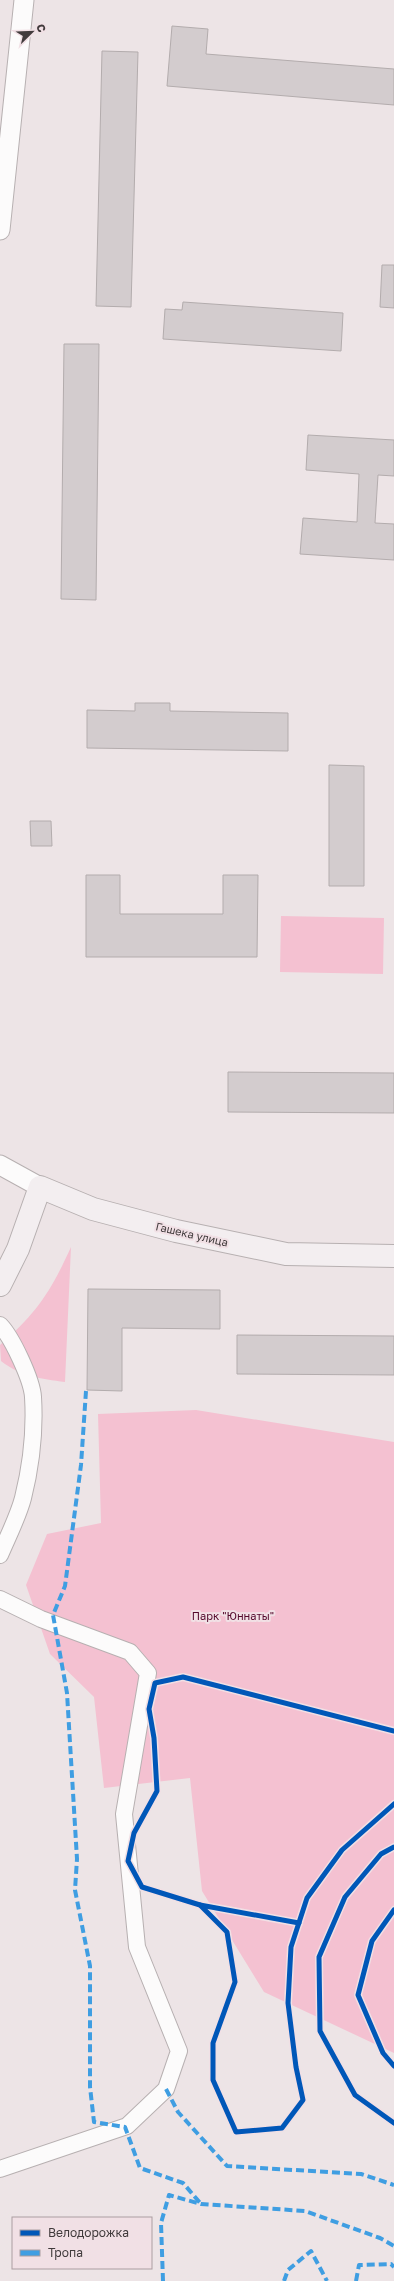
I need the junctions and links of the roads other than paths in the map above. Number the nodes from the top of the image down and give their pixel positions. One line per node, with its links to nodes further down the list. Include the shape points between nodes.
1 (24, 0): 2 (street)
2 (0, 230)
3 (0, 1165): 4 (street, Гашека улица)
4 (40, 1187): 5 (main road, Гашека улица, via 93,1209 176,1231 286,1254); 6 (main road, via 18,1249)
5 (394, 1256)
6 (0, 1285)
7 (0, 1325): 8 (street, via 21,1360 33,1396 31,1451 23,1498)
8 (0, 1555)
9 (0, 1599): 10 (street, via 41,1619 130,1652 148,1673 124,1814 137,1947 179,2051 166,2089 127,2126)
10 (0, 2169)

